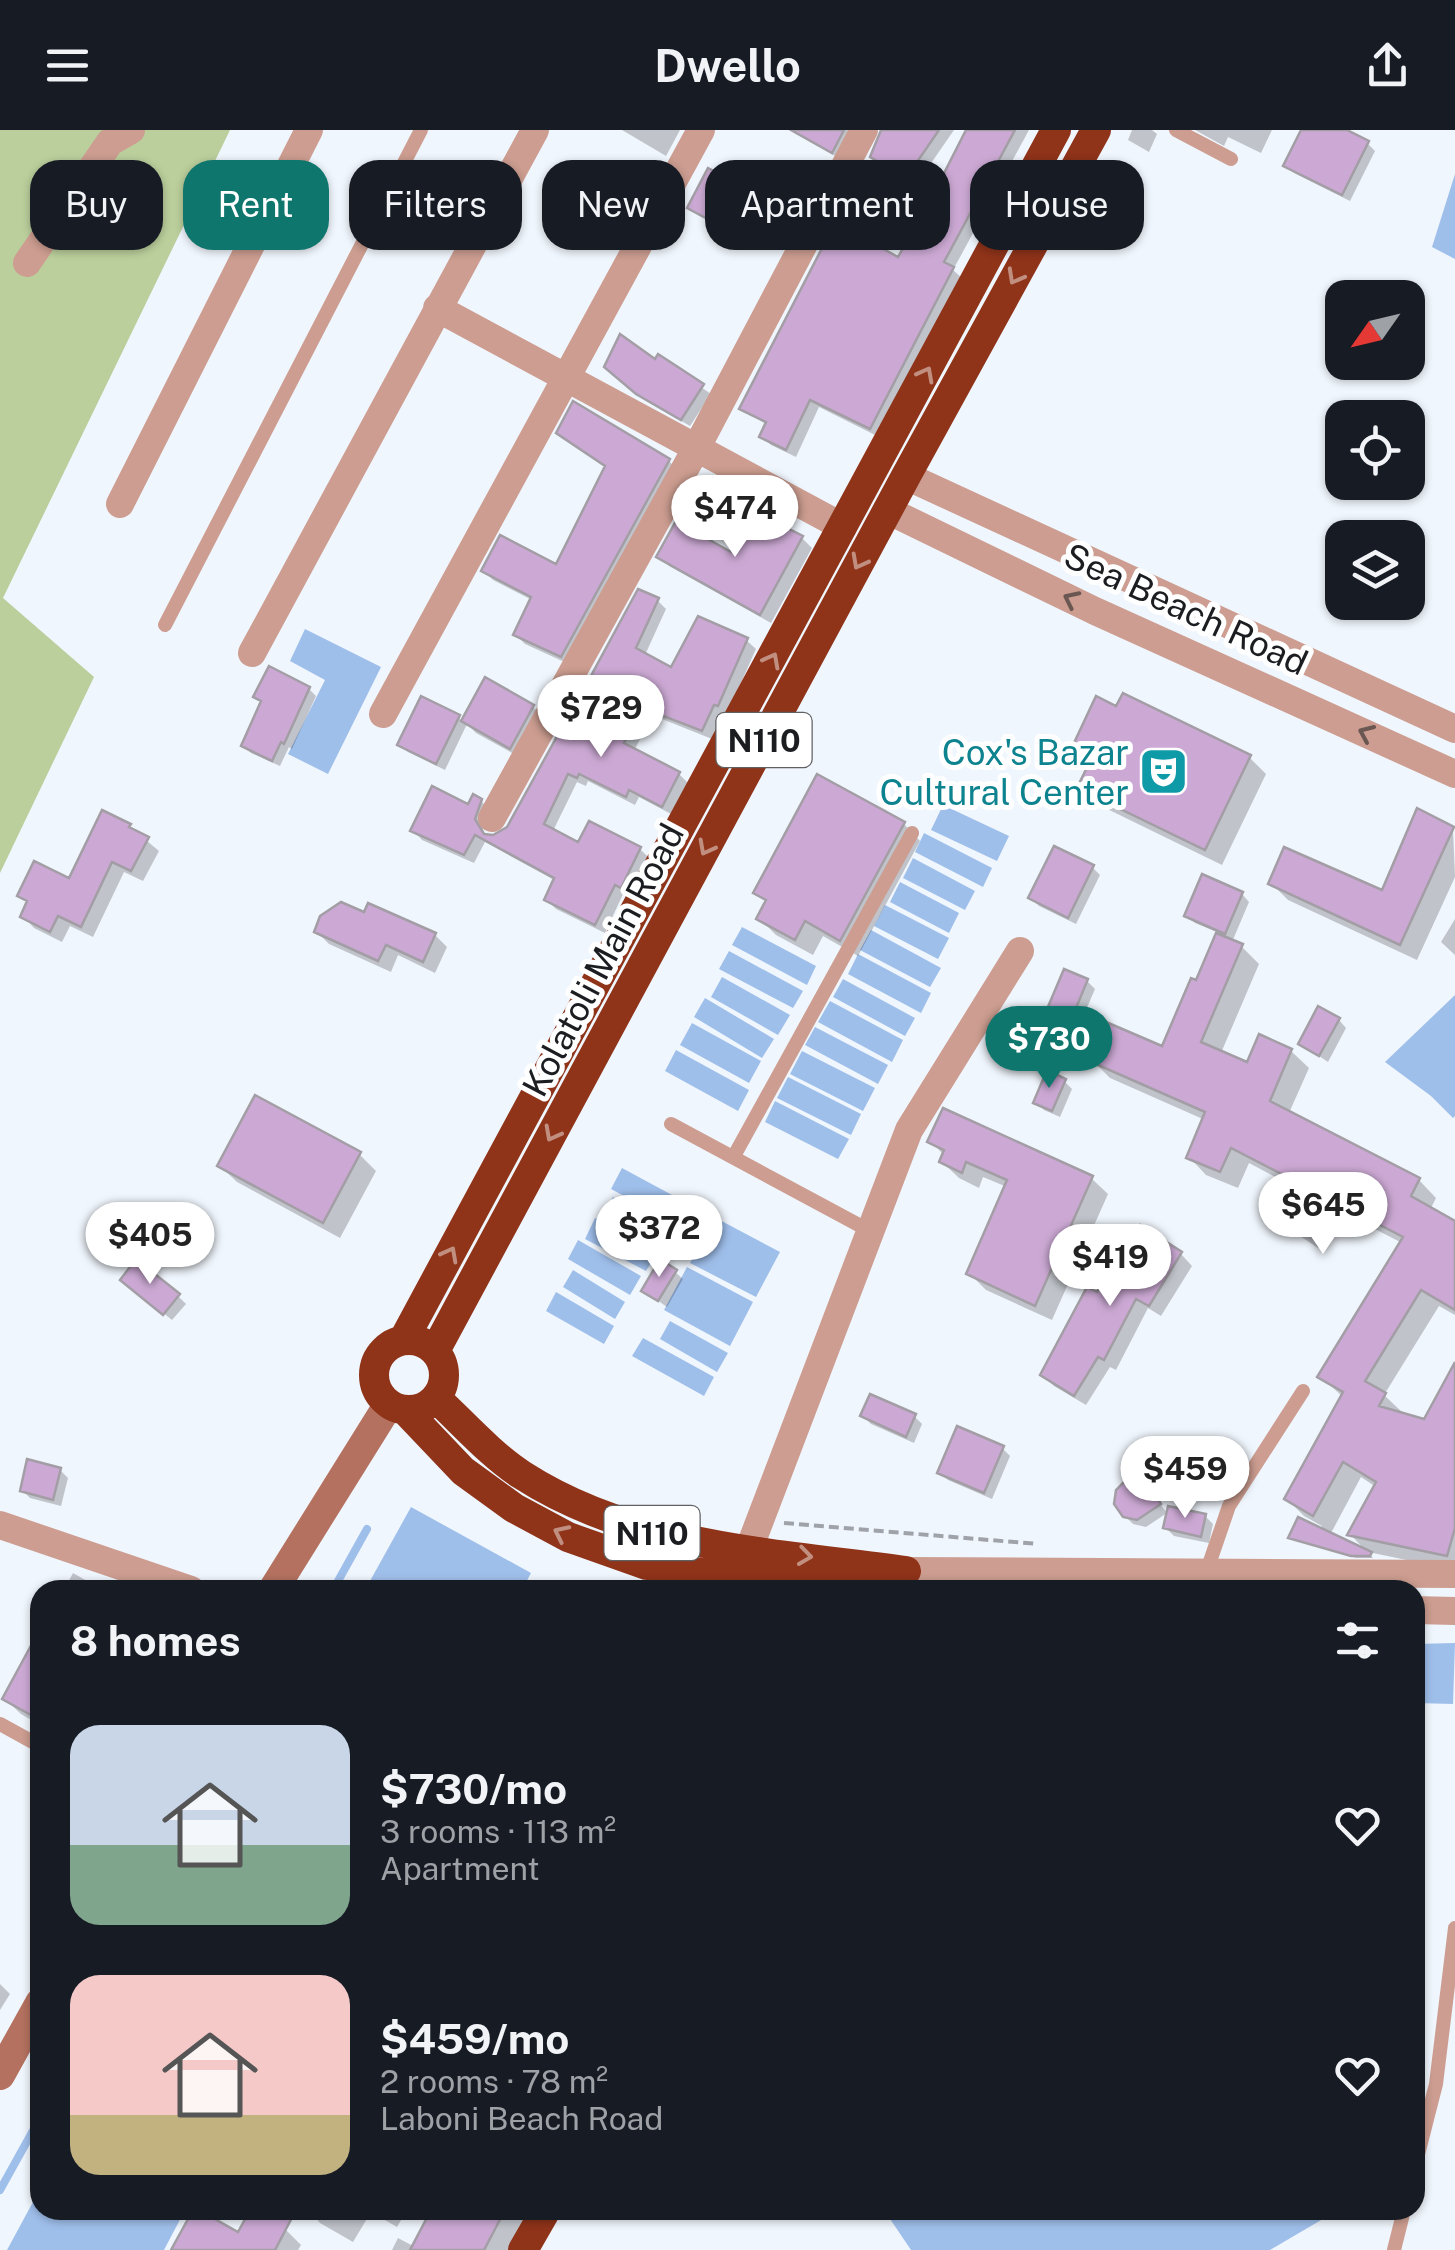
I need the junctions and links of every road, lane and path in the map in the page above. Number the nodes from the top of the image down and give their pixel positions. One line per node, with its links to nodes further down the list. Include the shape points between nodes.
1 (131, 130): 11 (street, via 110,142)
2 (310, 130): 16 (street)
3 (421, 130): 20 (lane)
4 (535, 130): 12 (street)
5 (701, 130): 13 (street)
6 (864, 130): 14 (street)
7 (1056, 130): 18 (highway, Kolatoli Main Road / N110, one-way to 7)
8 (1096, 130): 15 (highway, Kolatoli Main Road / N110, one-way to 15)
9 (1176, 130): 10 (lane)
10 (1230, 160)
11 (27, 263)
12 (437, 308): 13 (street); 22 (street)
13 (566, 375): 14 (street); 23 (street)
14 (697, 447): 18 (street); 26 (street)
15 (906, 476): 17 (highway, Kolatoli Main Road / N110); 19 (street, Sea Beach Road)
16 (120, 504)
17 (887, 510): 21 (street, Sea Beach Road, one-way to 17); 30 (highway, Kolatoli Main Road / N110, one-way to 30)
18 (843, 527): 29 (highway, Kolatoli Main Road / N110, one-way to 18)
19 (1185, 607): 21 (street); 24 (street, Sea Beach Road)
20 (164, 624)
21 (1169, 644): 25 (street, Sea Beach Road, one-way to 21)
22 (252, 653)
23 (383, 714)
24 (1455, 728): 25 (street)
25 (1445, 769)
26 (492, 818)
27 (912, 833): 32 (lane)
28 (1020, 951): 33 (street, via 909,1130)
29 (571, 1031): 30 (highway); 34 (highway, Kolatoli Main Road / N110, one-way to 29)
30 (599, 1047): 35 (highway, Kolatoli Main Road / N110, one-way to 35)
31 (670, 1124): 32 (lane)
32 (734, 1156): 33 (lane)
33 (870, 1231): 40 (street)
34 (404, 1340): 35 (highway); 38 (highway, via 377,1358 373,1375 377,1391)
35 (435, 1351): 37 (highway, via 443,1366)
36 (1302, 1390): 41 (lane, via 1229,1506)
37 (436, 1398): 38 (highway, via 422,1408); 40 (highway, N110, via 520,1474 578,1505 651,1533)
38 (397, 1407): 44 (street); 45 (highway, N110, one-way to 38, via 647,1565 584,1543 514,1508 463,1472)
39 (0, 1525): 43 (street)
40 (749, 1549): 46 (highway, N110, one-way to 46)
41 (1206, 1574): 42 (street); 47 (street)
42 (1455, 1574)
43 (162, 1580)
44 (280, 1580)
45 (789, 1580)
46 (881, 1580)
47 (1040, 1580)
48 (1425, 1610): 49 (street)
49 (1455, 1611)
50 (0, 1724): 51 (lane)
51 (30, 1740)
52 (1455, 1928): 55 (lane)
53 (30, 2020): 54 (street)
54 (2, 2066)
55 (1425, 2127)
56 (540, 2220): 58 (highway)
57 (1402, 2220): 59 (lane)
58 (523, 2250)
59 (1394, 2250)

